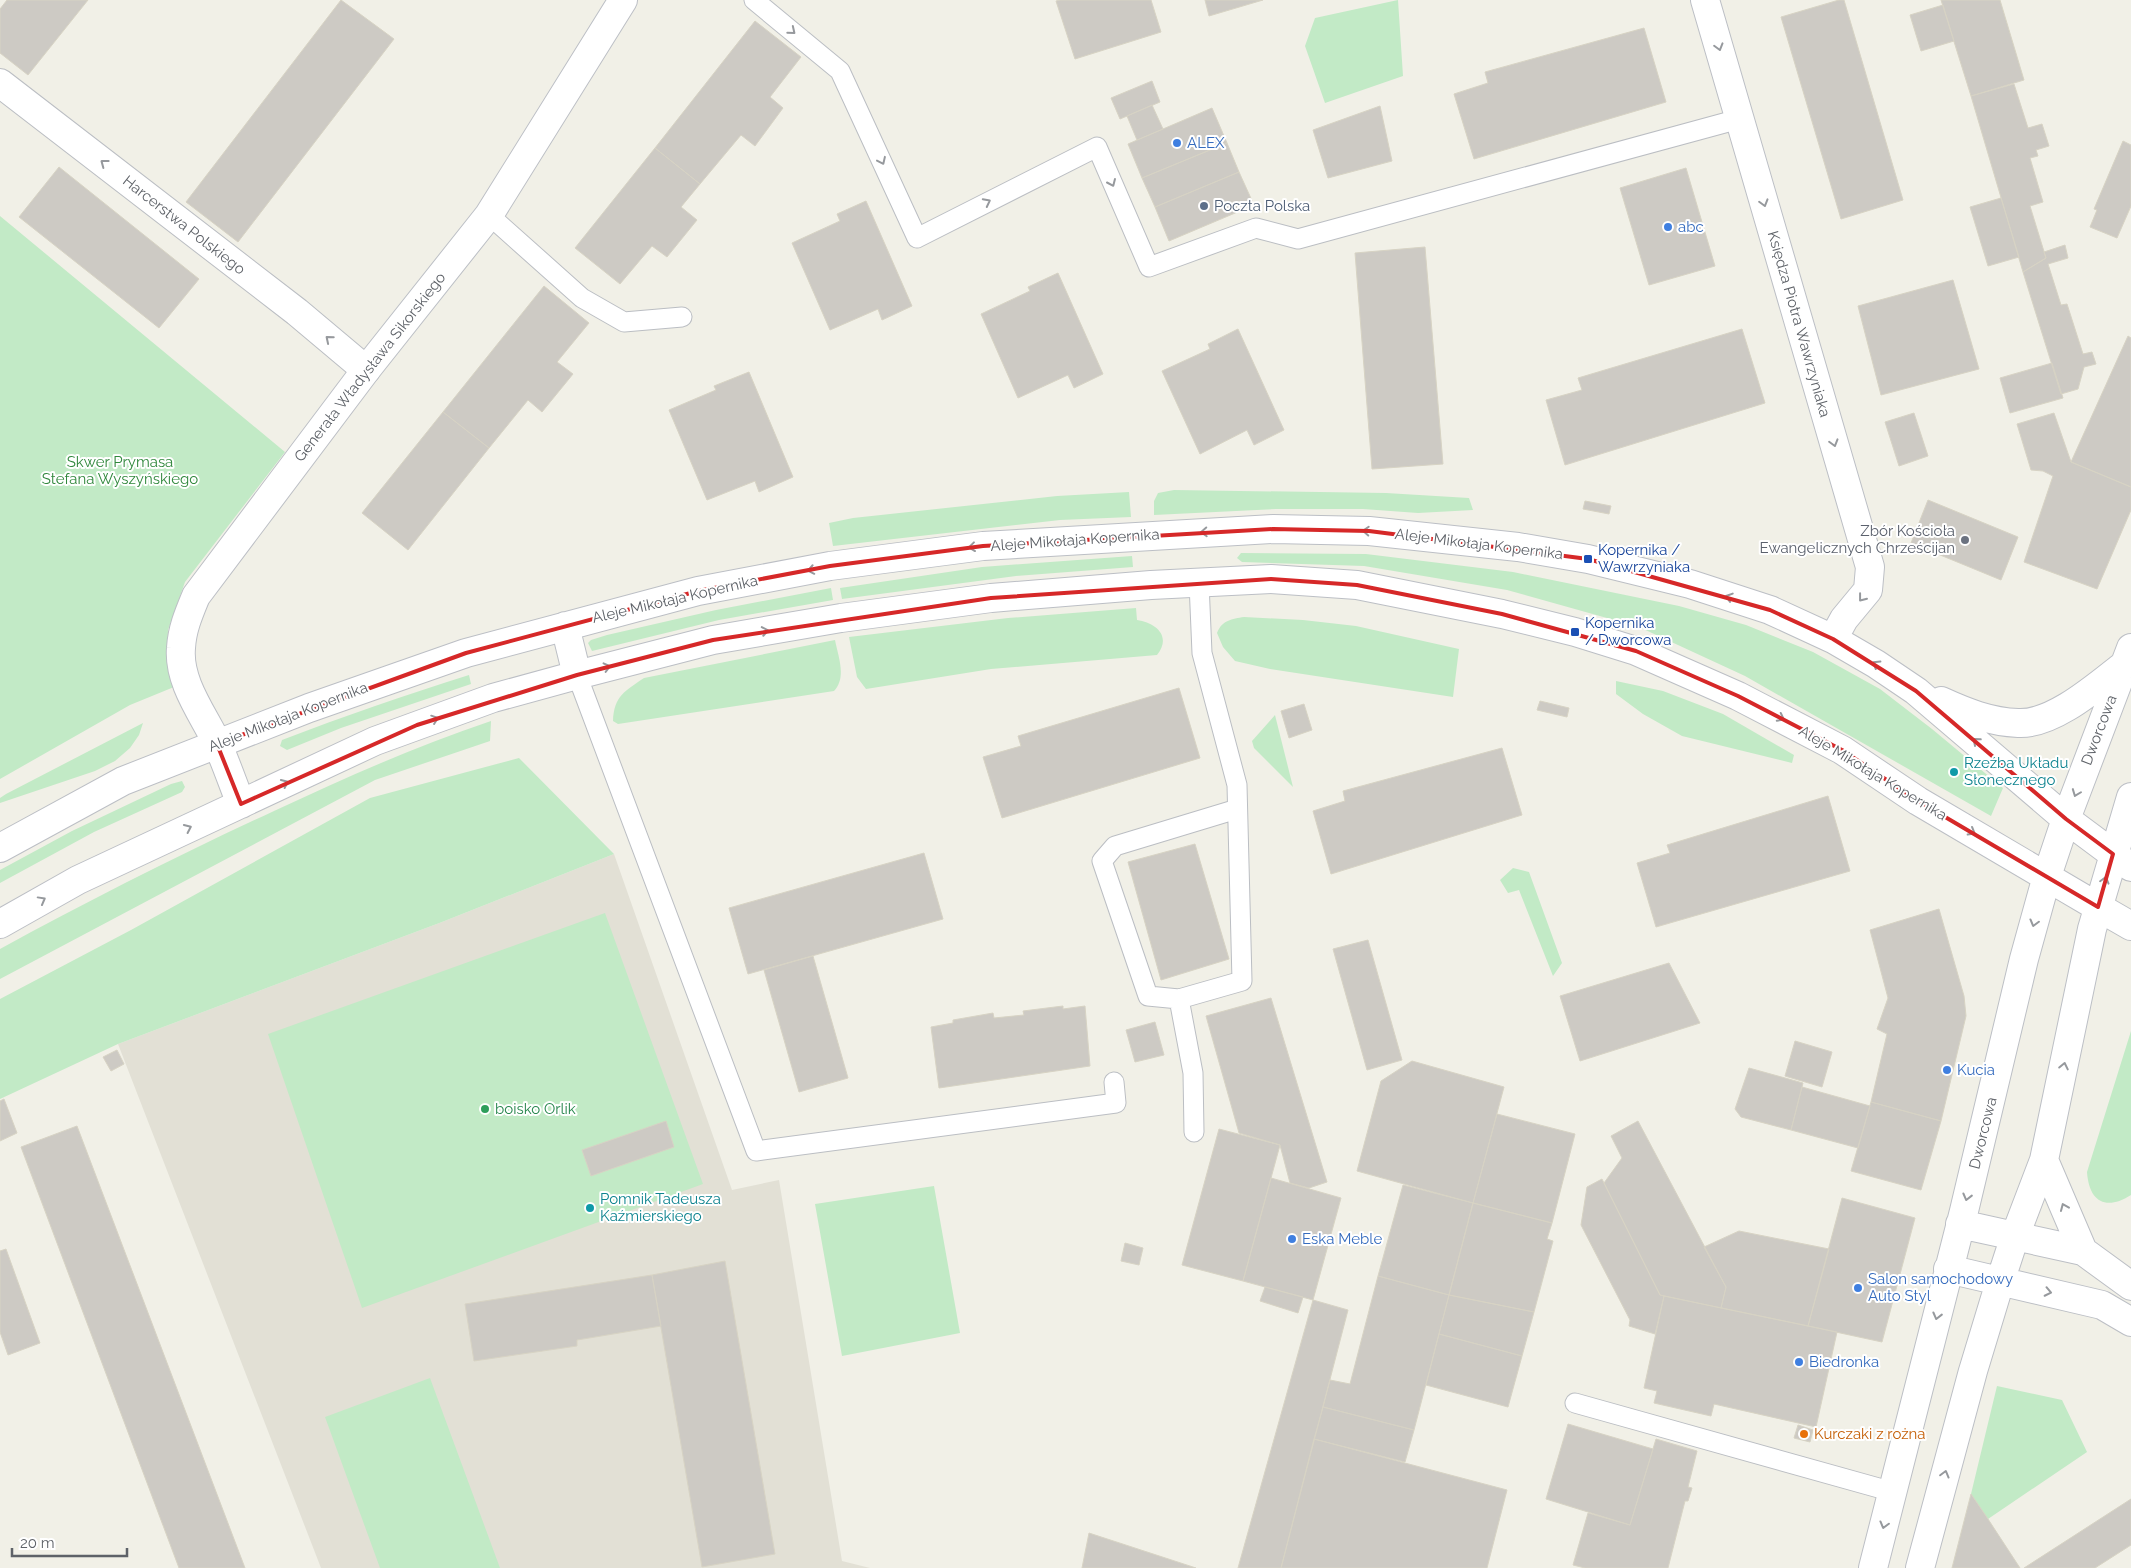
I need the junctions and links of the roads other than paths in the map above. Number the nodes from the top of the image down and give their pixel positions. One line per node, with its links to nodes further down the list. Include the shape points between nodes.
1 (623, 0): 6 (street, Generała Władysława Sikorskiego)
2 (754, 0): 5 (lane, one-way to 5, via 840,71 917,238 1097,147 1149,267 1256,228 1298,239)
3 (1706, 0): 5 (street, Księdza Piotra Wawrzyniaka, one-way to 5)
4 (0, 83): 8 (street, Harcerstwa Polskiego, one-way to 4, via 297,312)
5 (1739, 119): 11 (street, Księdza Piotra Wawrzyniaka, one-way to 11, via 1870,567 1868,590 1844,619)
6 (489, 215): 7 (lane, via 582,298 624,322); 8 (street, Generała Władysława Sikorskiego)
7 (682, 317)
8 (366, 370): 15 (street, Generała Władysława Sikorskiego, via 196,596 185,623 180,648 182,671)
9 (1199, 583): 13 (street, Aleje Mikołaja Kopernika, one-way to 9, via 713,640 841,618 990,598); 18 (lane, via 1202,653 1237,785); 22 (street, Aleje Mikołaja Kopernika, one-way to 22, via 1271,579 1357,586 1502,614 1636,651 1738,696 1842,750 1918,801)
10 (565, 626): 11 (street, Aleje Mikołaja Kopernika, one-way to 10, via 1770,610 1690,584 1588,559 1518,547 1369,530 1273,529 983,546 830,566 698,591); 13 (street); 15 (street, Aleje Mikołaja Kopernika, via 466,653)
11 (1833, 639): 14 (street, Aleje Mikołaja Kopernika, one-way to 11)
12 (2127, 657): 14 (street, via 2074,704 2038,720 2019,724 1968,713); 19 (street, Dworcowa, one-way to 19)
13 (577, 675): 17 (street, Aleje Mikołaja Kopernika, one-way to 13, via 416,725 493,698); 27 (lane, via 756,1151 1116,1103)
14 (1916, 691): 19 (street, Aleje Mikołaja Kopernika, one-way to 14)
15 (217, 744): 17 (street, Generała Władysława Sikorskiego); 20 (street, Aleje Mikołaja Kopernika, via 123,781)
16 (2131, 797): 21 (street)
17 (241, 804): 24 (street, Aleje Mikołaja Kopernika, one-way to 17, via 78,880)
18 (1238, 809): 26 (lane, via 1242,982); 26 (lane, via 1115,846 1102,861 1148,996)
19 (2066, 819): 21 (street, Aleje Mikołaja Kopernika); 22 (street, Dworcowa)
20 (0, 848)
21 (2122, 861): 23 (street, one-way to 21)
22 (2047, 876): 23 (street, Aleje Mikołaja Kopernika); 30 (street, Dworcowa, one-way to 30)
23 (2098, 907): 25 (street, Aleje Mikołaja Kopernika); 29 (street, one-way to 23)
24 (0, 924)
25 (2131, 926)
26 (1179, 999): 28 (lane, via 1193,1073)
27 (1114, 1082)
28 (1194, 1132)
29 (2044, 1160): 31 (street); 32 (street, one-way to 29)
30 (1960, 1224): 31 (street); 33 (street, Dworcowa)
31 (2015, 1236): 32 (street); 34 (street)
32 (2083, 1251): 35 (street)
33 (1948, 1269): 34 (street); 38 (street, Dworcowa, one-way to 38)
34 (2000, 1282): 36 (street, one-way to 36, via 2102,1305); 40 (street, one-way to 34)
35 (2131, 1286)
36 (2131, 1322)
37 (1574, 1403): 38 (lane)
38 (1893, 1492): 39 (street, Dworcowa, one-way to 39)
39 (1873, 1568)
40 (1920, 1568)

